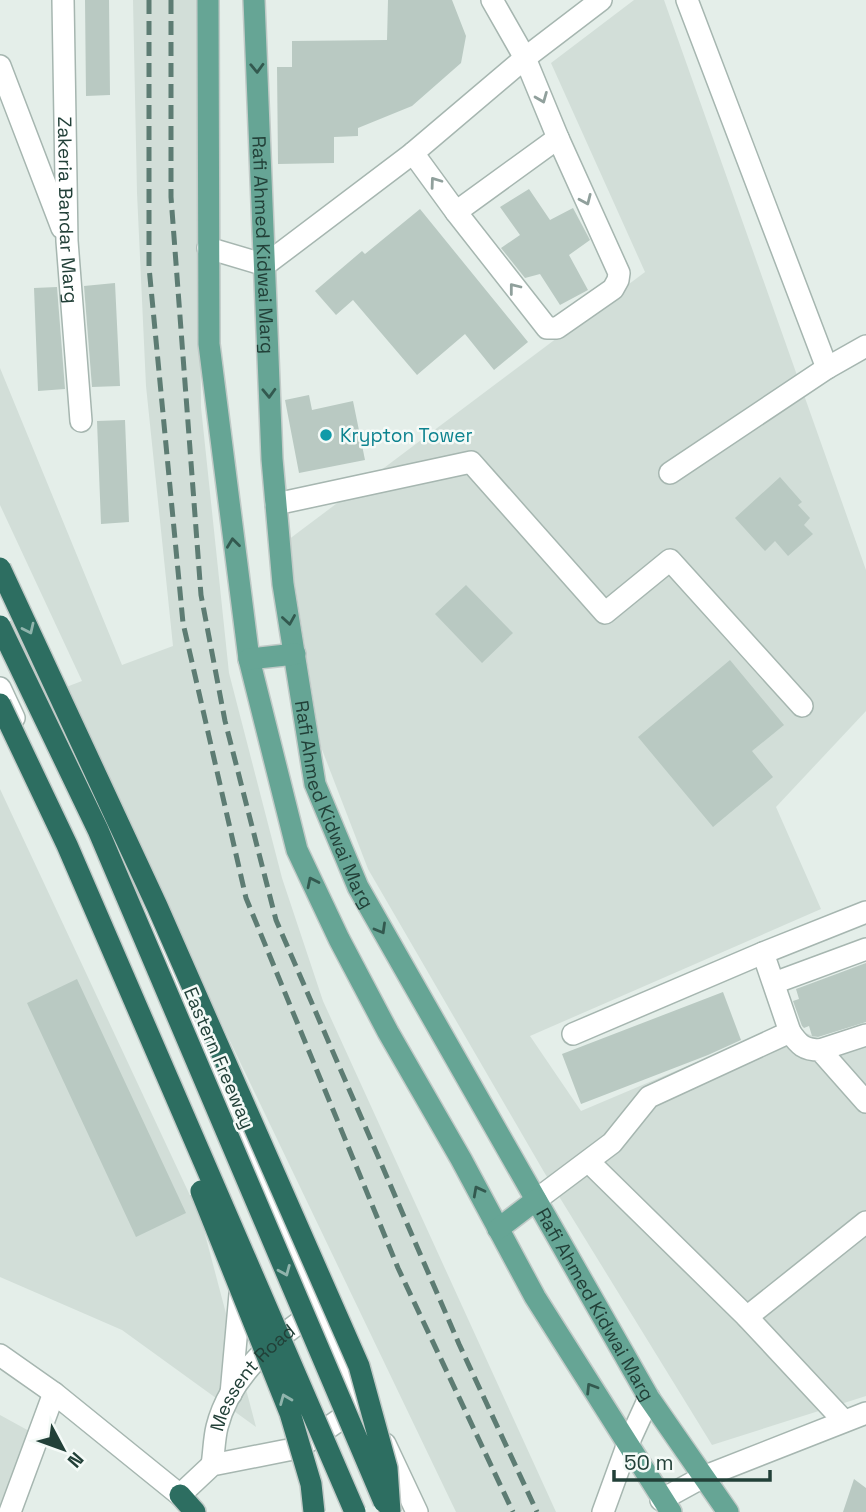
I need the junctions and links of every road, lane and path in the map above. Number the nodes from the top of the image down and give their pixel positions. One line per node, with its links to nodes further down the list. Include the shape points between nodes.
1 (62, 0): 12 (street, Zakeria Bandar Marg)
2 (208, 0): 13 (main road)
3 (254, 0): 14 (main road, Rafi Ahmed Kidwai Marg, one-way to 14)
4 (492, 0): 7 (street)
5 (601, 0): 7 (street)
6 (687, 0): 16 (street)
7 (525, 58): 9 (street, one-way to 9); 10 (street)
8 (0, 66): 12 (street)
9 (558, 138): 11 (street); 11 (street, one-way to 11, via 619,273 613,289 557,328 547,328)
10 (413, 153): 11 (street, one-way to 10); 14 (street)
11 (456, 212)
12 (67, 241): 17 (street, Zakeria Bandar Marg)
13 (208, 248): 14 (street); 24 (main road, one-way to 13, via 209,344)
14 (265, 265): 19 (main road, Rafi Ahmed Kidwai Marg, one-way to 19)
15 (866, 346): 16 (street)
16 (827, 368): 18 (street)
17 (81, 421)
18 (670, 473)
19 (276, 504): 23 (main road, Rafi Ahmed Kidwai Marg, one-way to 23); 27 (street, via 471,462 605,613 670,560)
20 (0, 568): 64 (highway, one-way to 64, bridge, via 157,906 359,1366 387,1468)
21 (0, 613): 43 (street, via 175,975)
22 (0, 626): 64 (highway, Eastern Freeway, one-way to 64, bridge, via 98,830)
23 (295, 654): 24 (main road); 39 (main road, Rafi Ahmed Kidwai Marg, one-way to 39, via 315,784 358,887)
24 (249, 659): 41 (main road, one-way to 24, via 339,939 297,850)
25 (0, 688): 42 (street)
26 (0, 704): 32 (highway, bridge)
27 (802, 706)
28 (866, 912): 30 (street)
29 (866, 949): 31 (street)
30 (763, 953): 31 (street); 34 (street)
31 (774, 983): 33 (street)
32 (131, 994): 61 (highway, one-way to 32, bridge, via 311,1484 290,1413 142,1044); 62 (highway, bridge)
33 (790, 1032): 36 (street, via 799,1045); 38 (street, via 649,1097 612,1143)
34 (573, 1034)
35 (866, 1035): 36 (street)
36 (820, 1050): 37 (street)
37 (866, 1102)
38 (589, 1162): 39 (street); 44 (street)
39 (536, 1200): 41 (main road); 49 (main road, Rafi Ahmed Kidwai Marg)
40 (866, 1222): 44 (street)
41 (498, 1229): 54 (main road, one-way to 41)
42 (246, 1243): 45 (street); 48 (street)
43 (319, 1309): 45 (street, Messent Road); 50 (street)
44 (747, 1317): 52 (street)
45 (284, 1332): 48 (street, Messent Road, via 253,1363); 53 (street)
46 (0, 1355): 47 (street)
47 (54, 1393): 57 (street); 59 (street)
48 (231, 1396): 55 (street, Messent Road, via 217,1426)
49 (649, 1398): 54 (street); 56 (main road, Rafi Ahmed Kidwai Marg)
50 (364, 1402): 53 (street, Messent Road); 65 (street)
51 (866, 1413): 52 (street)
52 (844, 1422): 56 (street)
53 (327, 1429): 55 (street, Messent Road, via 288,1450); 63 (street)
54 (627, 1446): 58 (main road); 66 (street)
55 (212, 1465): 57 (street, Messent Road)
56 (703, 1477): 58 (street); 67 (main road, Rafi Ahmed Kidwai Marg)
57 (180, 1495): 60 (highway)
58 (666, 1506)
59 (10, 1512)
60 (195, 1512)
61 (314, 1512)
62 (355, 1512)
63 (362, 1512)
64 (389, 1512)
65 (417, 1512)
66 (603, 1512)
67 (728, 1512)

